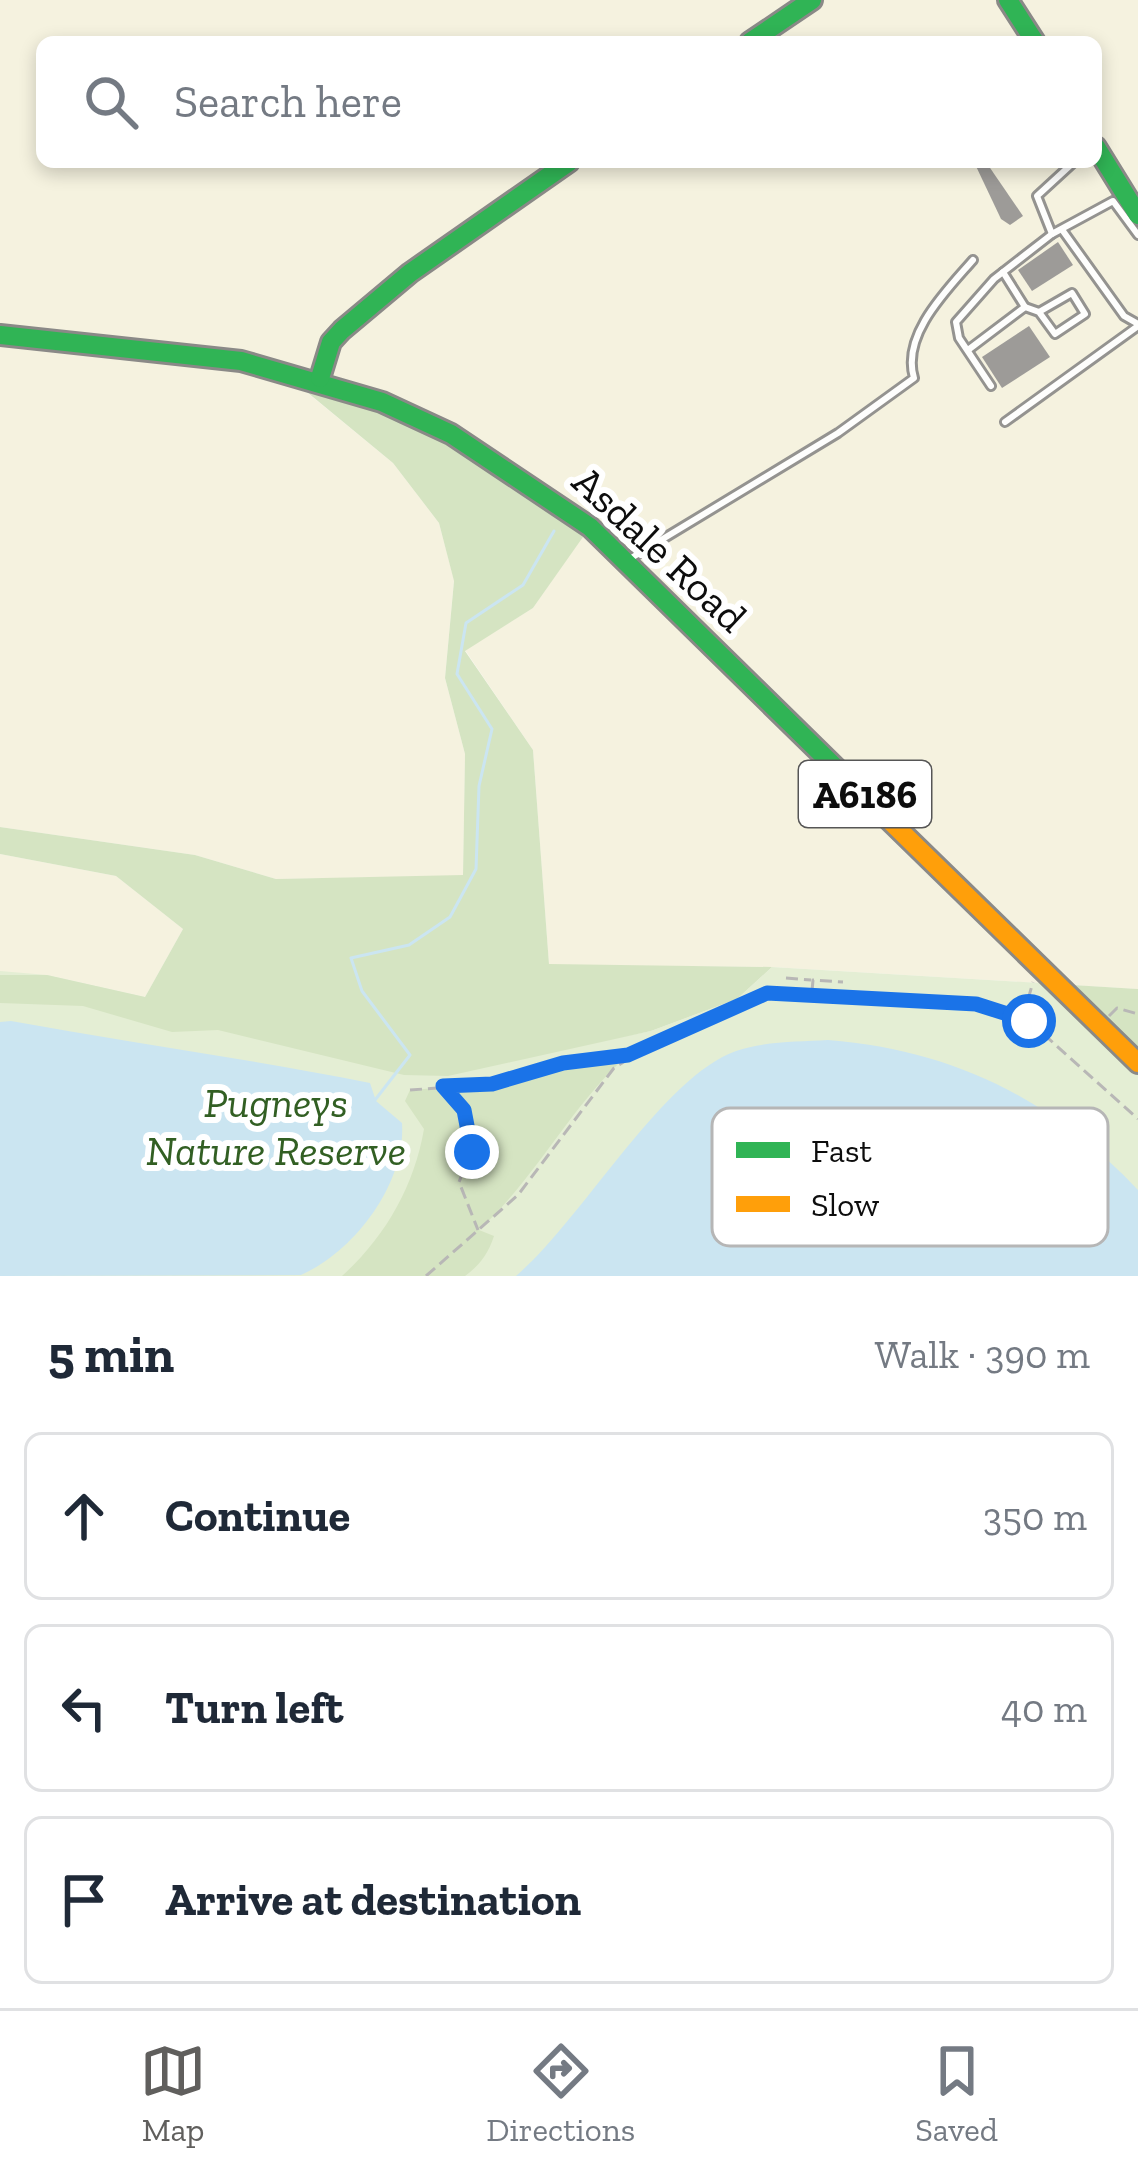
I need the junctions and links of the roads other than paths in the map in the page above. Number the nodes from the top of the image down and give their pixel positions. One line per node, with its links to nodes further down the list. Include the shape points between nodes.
1 (812, 0): 3 (main road)
2 (1008, 0): 4 (main road)
3 (759, 36)
4 (1031, 36)
5 (1102, 158): 8 (main road)
6 (560, 168): 19 (main road, via 342,330)
7 (1067, 168): 10 (lane, via 1037,196)
8 (1138, 215)
9 (1063, 230): 10 (lane); 11 (lane, via 1113,201); 16 (lane)
10 (1052, 234): 13 (lane)
11 (1138, 235)
12 (973, 260): 22 (lane, via 934,307 912,356 914,378)
13 (1003, 272): 14 (lane); 18 (lane, via 956,322)
14 (1025, 308): 15 (lane); 18 (lane)
15 (1039, 312): 15 (lane, via 1055,334 1085,314 1072,293)
16 (1138, 325): 21 (lane)
17 (0, 335): 19 (main road, Asdale Road / A6186, via 163,348)
18 (968, 350): 20 (lane)
19 (320, 377): 22 (main road, Asdale Road / A6186, via 456,432 546,491)
20 (991, 386)
21 (1005, 422)
22 (625, 562): 23 (main road, Asdale Road / A6186)
23 (1138, 1063)

